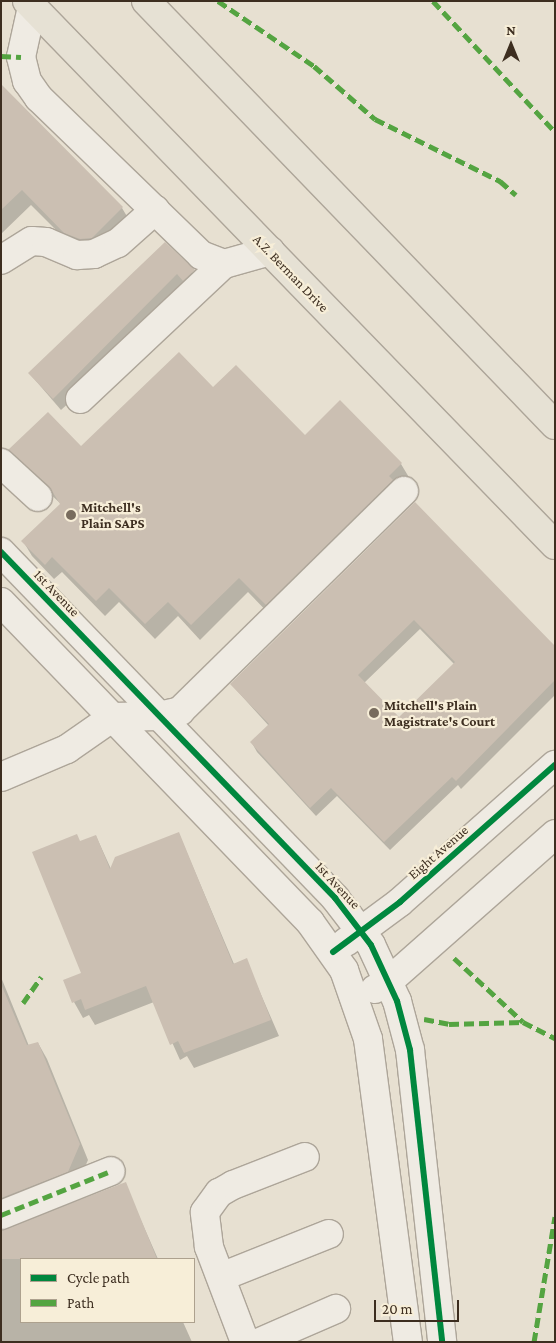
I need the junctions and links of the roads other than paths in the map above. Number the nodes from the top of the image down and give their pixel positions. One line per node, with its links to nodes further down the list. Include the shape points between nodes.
1 (146, 1): 8 (main road)
2 (29, 4): 3 (street, via 21,57 27,81); 4 (main road, A.Z. Berman Drive)
3 (155, 210): 5 (street, via 118,243 94,254 77,255 46,242 32,242); 6 (street, via 202,255)
4 (270, 251): 6 (street); 12 (main road, A.Z. Berman Drive)
5 (1, 260)
6 (224, 264): 7 (street)
7 (80, 399)
8 (555, 425)
9 (1, 463): 11 (street)
10 (404, 491): 15 (street, via 180,711)
11 (38, 497)
12 (555, 545)
13 (1, 552): 15 (street, 1st Avenue)
14 (1, 602): 16 (street)
15 (159, 716): 16 (street); 20 (street, 1st Avenue)
16 (113, 717): 18 (street, via 67,749); 21 (street)
17 (555, 765): 20 (street, Eight Avenue)
18 (1, 777)
19 (555, 834): 22 (street)
20 (362, 931): 21 (street, Eight Avenue); 22 (street, 1st Avenue)
21 (333, 952): 23 (street)
22 (390, 981): 23 (street); 33 (street, 1st Avenue, via 410,1050)
23 (357, 998): 32 (street, via 371,1058)
24 (305, 1157): 28 (street, via 233,1185 210,1203 205,1228)
25 (111, 1171): 26 (street)
26 (1, 1215)
27 (329, 1234): 28 (street)
28 (221, 1277): 30 (street)
29 (336, 1309): 31 (street)
30 (245, 1342)
31 (260, 1342)
32 (408, 1342)
33 (442, 1342)

